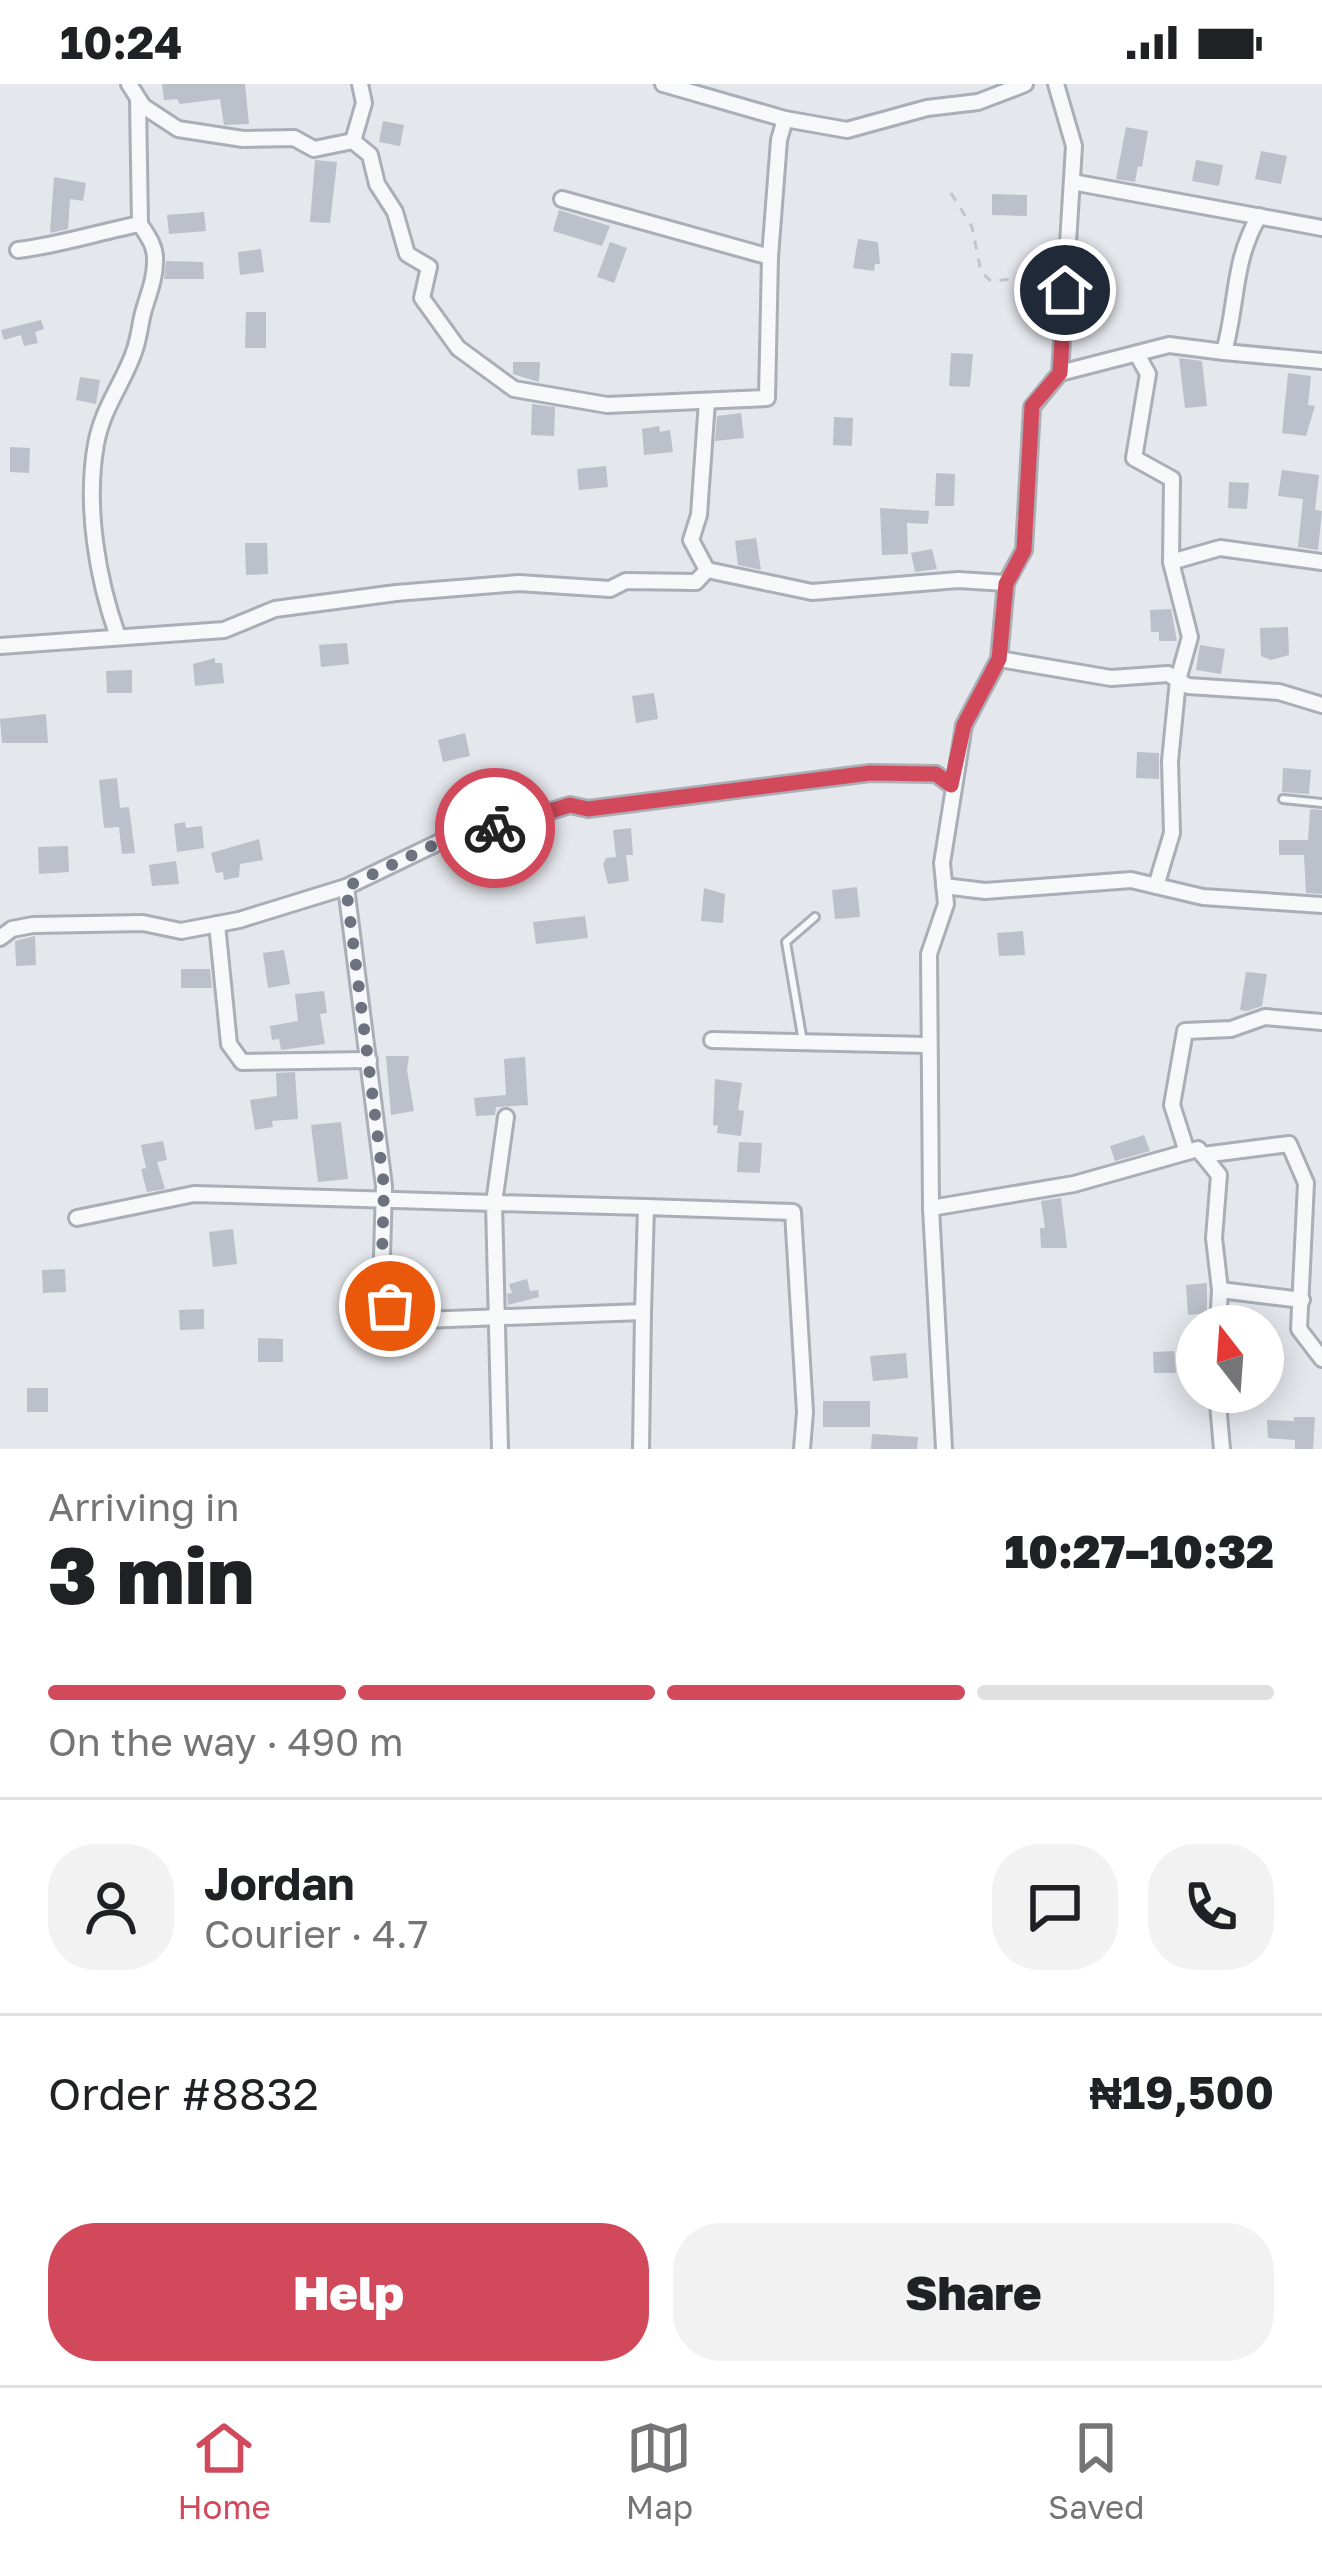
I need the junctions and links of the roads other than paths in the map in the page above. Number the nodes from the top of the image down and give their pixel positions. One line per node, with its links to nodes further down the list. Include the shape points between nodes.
1 (129, 84): 6 (street)
2 (360, 84): 8 (street, via 364,104)
3 (664, 84): 7 (street)
4 (1025, 84): 7 (street, via 847,130)
5 (1055, 84): 9 (street, via 1074,146)
6 (139, 100): 8 (street, via 178,128 294,138 314,149); 12 (street)
7 (785, 119): 15 (street)
8 (353, 141): 20 (street, via 370,155 407,254 429,267 422,298 458,348 494,375 514,388 607,405)
9 (1072, 182): 11 (street); 19 (street)
10 (562, 199): 15 (street)
11 (1259, 216): 13 (street); 16 (street, via 1241,248)
12 (140, 224): 14 (street); 25 (street, via 153,245 152,287 96,444 94,480 97,553)
13 (1322, 228)
14 (18, 250)
15 (770, 257): 20 (street, via 767,398)
16 (1224, 352): 17 (street, via 1169,345); 18 (street)
17 (1138, 356): 19 (street); 21 (street, via 1148,374 1134,458 1172,479)
18 (1322, 361)
19 (1060, 373): 24 (street, via 1032,406 1024,550)
20 (706, 401): 23 (street, via 692,540)
21 (1171, 562): 22 (street, via 1220,548); 28 (street, via 1190,638)
22 (1322, 562)
23 (707, 570): 24 (street, via 812,592); 25 (street, via 696,582 626,580 610,589 519,583 396,593 275,609 224,630)
24 (1006, 584): 27 (street)
25 (118, 637): 26 (street)
26 (0, 646)
27 (999, 659): 28 (street); 30 (street, via 964,725)
28 (1178, 680): 29 (street); 34 (street, via 1172,833)
29 (1322, 705)
30 (951, 785): 33 (street); 35 (street, via 936,774 870,773 570,805 450,837)
31 (1283, 799): 32 (lane)
32 (1322, 803)
33 (944, 886): 34 (street); 43 (street, via 929,954)
34 (1156, 886): 36 (street)
35 (346, 887): 38 (street); 44 (street)
36 (1322, 905)
37 (815, 917): 42 (lane, via 786,942)
38 (217, 924): 39 (street, via 182,931 143,923 33,925); 44 (street, via 229,1044 242,1062)
39 (0, 938)
40 (1322, 1022): 46 (street, via 1265,1018 1185,1031 1172,1106)
41 (712, 1040): 42 (street)
42 (803, 1042): 43 (street)
43 (927, 1045): 50 (street)
44 (368, 1060): 47 (street)
45 (506, 1117): 48 (street)
46 (1195, 1154): 50 (street); 52 (street, via 1289,1144 1306,1184); 54 (street, via 1219,1174)
47 (384, 1202): 48 (street); 51 (street, via 194,1194); 58 (street, via 381,1292 390,1306 422,1319)
48 (494, 1203): 49 (street); 58 (street)
49 (646, 1207): 57 (street); 63 (street, via 794,1212)
50 (931, 1208): 64 (street)
51 (77, 1218)
52 (1305, 1232): 53 (street); 55 (street)
53 (1322, 1232)
54 (1220, 1290): 55 (street); 56 (street)
55 (1302, 1300): 59 (street, via 1299,1329)
56 (1219, 1305)
57 (643, 1312): 58 (street); 62 (street)
58 (497, 1317): 61 (street)
59 (1322, 1359)
60 (1219, 1413): 65 (street)
61 (500, 1449)
62 (641, 1449)
63 (802, 1449)
64 (944, 1449)
65 (1222, 1449)

